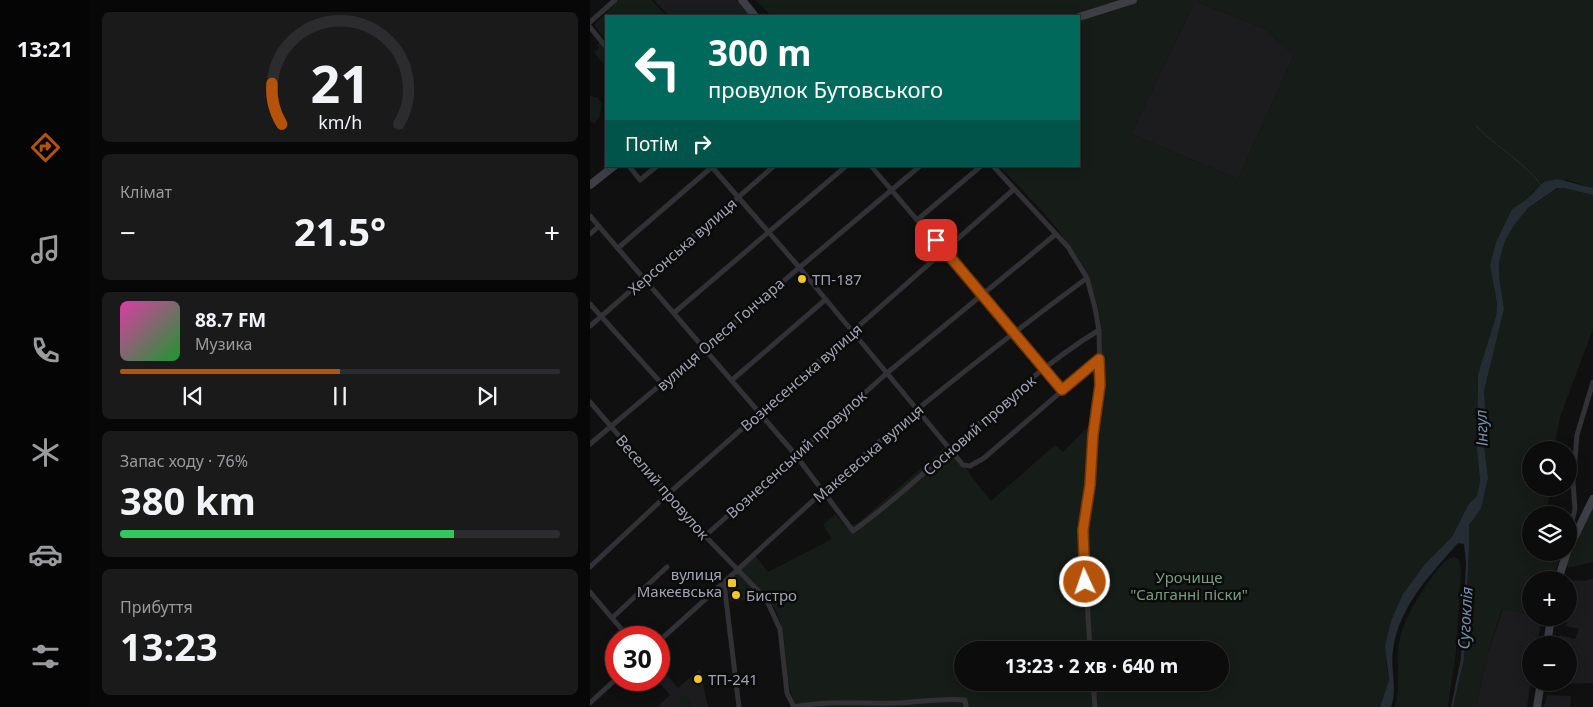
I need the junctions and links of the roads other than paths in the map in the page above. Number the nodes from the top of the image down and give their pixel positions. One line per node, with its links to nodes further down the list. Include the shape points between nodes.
1 (615, 0): 6 (street)
2 (742, 0): 4 (street)
3 (1133, 0): 5 (street)
4 (754, 15)
5 (1080, 17)
6 (590, 22)
7 (590, 27): 8 (street)
8 (605, 46)
9 (613, 167): 19 (street)
10 (630, 167): 11 (street, via 640,180)
11 (656, 167)
12 (712, 167): 22 (street); 29 (street)
13 (773, 167): 22 (street, Херсонська вулиця)
14 (844, 167): 26 (street)
15 (872, 167): 20 (street)
16 (919, 167): 20 (street, вулиця Олеся Гончара)
17 (980, 167): 24 (street)
18 (994, 167): 21 (street)
19 (590, 185)
20 (890, 190): 24 (street); 31 (street, вулиця Олеся Гончара)
21 (1013, 190): 28 (street); 30 (street, Вознесенська вулиця)
22 (738, 196): 26 (street); 32 (street, Херсонська вулиця)
23 (590, 216): 25 (street)
24 (917, 220): 30 (street)
25 (599, 226): 27 (street); 29 (street)
26 (768, 231): 31 (street); 37 (street)
27 (590, 234)
28 (1056, 234): 33 (street); 34 (street, Вознесенський провулок)
29 (618, 248): 32 (street)
30 (945, 250): 34 (street); 41 (street, Вознесенська вулиця)
31 (799, 267): 35 (street); 43 (street, вулиця Олеся Гончара)
32 (645, 278): 37 (street); 38 (street, Херсонська вулиця)
33 (1087, 278): 40 (street); 42 (street, Макеєвська вулиця)
34 (981, 295): 42 (street); 46 (street, Вознесенський провулок)
35 (825, 300): 41 (street); 47 (street)
36 (590, 304): 38 (street)
37 (675, 312): 43 (street)
38 (601, 317): 39 (street, Херсонська вулиця); 49 (street)
39 (590, 326)
40 (1099, 330): 44 (street); 45 (street, Сосновий провулок)
41 (852, 332): 46 (street); 53 (street, Вознесенська вулиця)
42 (1012, 333): 45 (street); 52 (street, Макеєвська вулиця)
43 (704, 348): 47 (street); 49 (street, вулиця Олеся Гончара)
44 (1099, 359): 50 (street); 72 (street, via 1100,385 1083,530)
45 (1044, 368): 50 (street); 56 (street, Сосновий провулок)
46 (887, 372): 52 (street); 57 (street, Вознесенський провулок)
47 (732, 380): 53 (street)
48 (1593, 382): 61 (street, via 1577,435 1573,482)
49 (662, 384): 54 (street, вулиця Олеся Гончара)
50 (1062, 390): 56 (street, via 984,458 970,466 962,465)
51 (590, 402): 54 (street, Веселий провулок)
52 (918, 409): 56 (street); 58 (street, Макеєвська вулиця)
53 (759, 414): 57 (street); 59 (street, Вознесенська вулиця)
54 (611, 427): 55 (street, вулиця Олеся Гончара); 59 (street, Веселий провулок)
55 (590, 444)
56 (950, 448): 58 (street, Сосновий провулок, via 909,487 853,531)
57 (794, 453): 58 (street); 63 (street, Вознесенський провулок)
58 (824, 490): 66 (street, Макеєвська вулиця)
59 (668, 494): 63 (street, Веселий провулок); 64 (street, Вознесенська вулиця)
60 (1593, 499): 62 (street)
61 (1575, 506)
62 (1577, 528)
63 (705, 536): 66 (street, Веселий провулок)
64 (590, 567)
65 (667, 567): 69 (street)
66 (738, 570): 67 (street, Макеєвська вулиця); 78 (street, Веселий провулок, via 766,599 780,629 787,693)
67 (724, 583): 71 (street, Макеєвська вулиця); 77 (street)
68 (590, 592): 69 (street)
69 (612, 618): 70 (street)
70 (619, 626)
71 (670, 631)
72 (1089, 641)
73 (605, 689): 76 (street)
74 (1094, 691): 80 (street)
75 (1540, 691): 81 (street)
76 (590, 703)
77 (740, 707)
78 (794, 707): 79 (street, via 824,702 965,700)
79 (966, 707)
80 (1095, 707)
81 (1537, 707)

